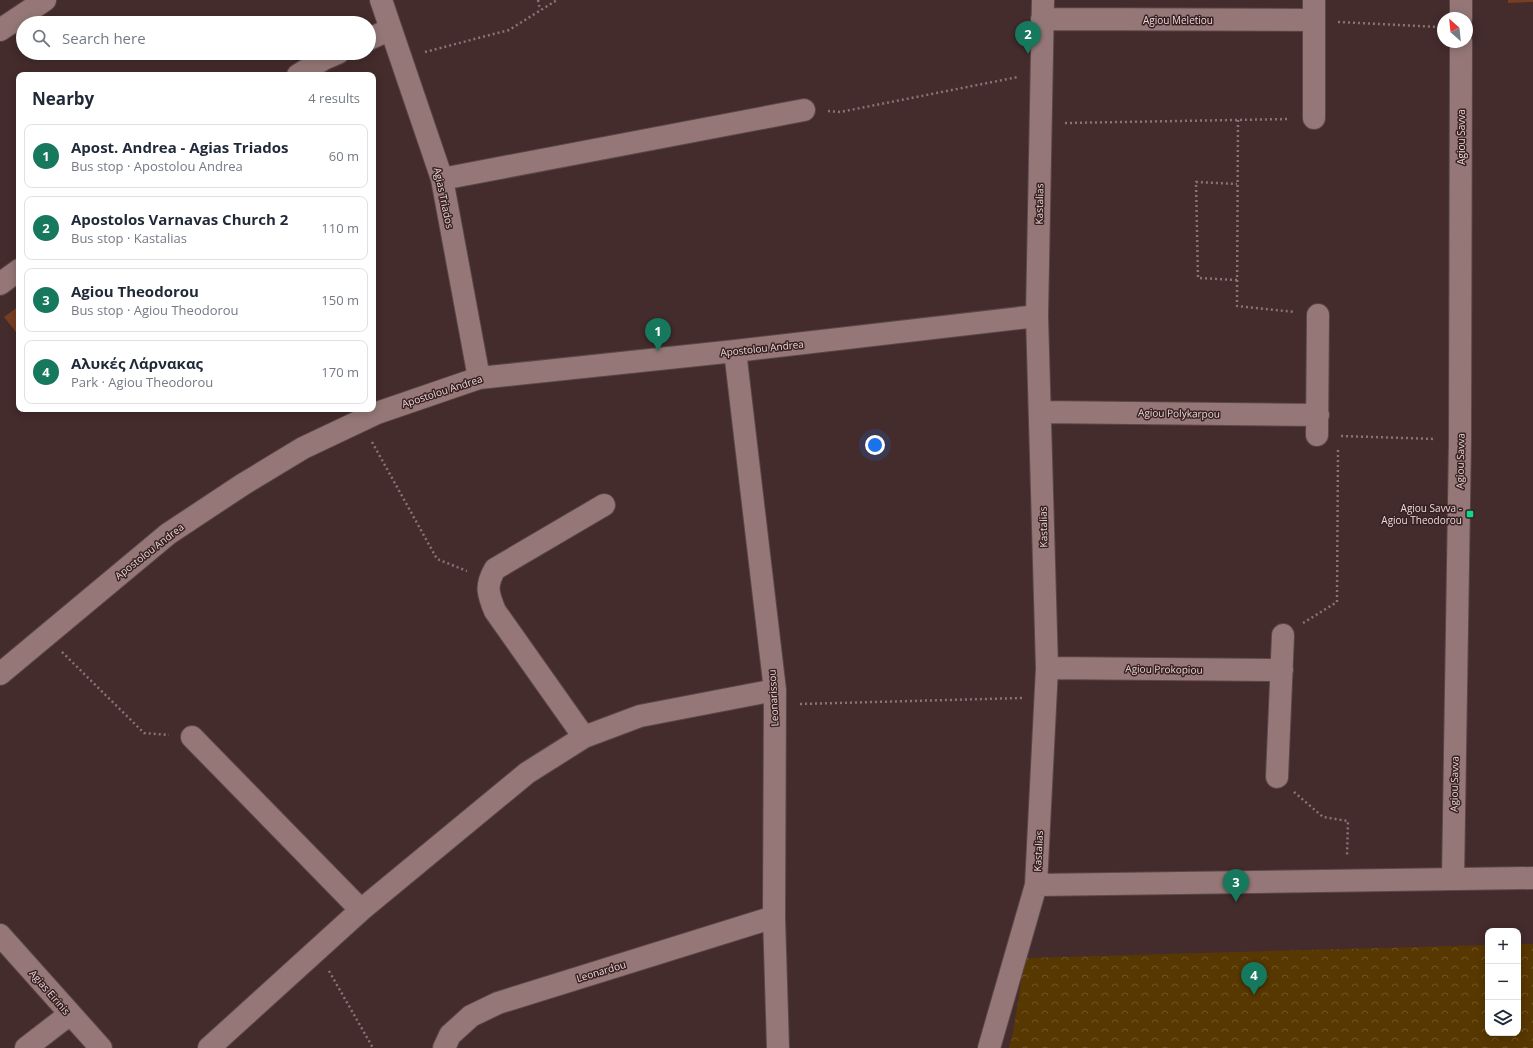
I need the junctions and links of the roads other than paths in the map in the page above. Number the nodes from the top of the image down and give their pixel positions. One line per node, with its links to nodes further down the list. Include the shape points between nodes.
1 (45, 0): 7 (street)
2 (381, 0): 9 (street, Agias Triados)
3 (1461, 0): 6 (street)
4 (1042, 9): 5 (street, Agiou Meletiou); 21 (street, Kastalias)
5 (1314, 10): 16 (street)
6 (1461, 12)
7 (21, 16)
8 (16, 19): 10 (street)
9 (391, 29): 11 (street); 17 (street, Agias Triados)
10 (0, 30)
11 (376, 36)
12 (1461, 48): 35 (street, Agiou Savva, via 1460,440)
13 (322, 60): 14 (street)
14 (303, 72)
15 (804, 110): 17 (street)
16 (1314, 118)
17 (442, 179): 23 (street, Agias Triados)
18 (16, 272): 19 (street)
19 (0, 284)
20 (1318, 315): 24 (street, Agiou Polykarpou, via 1325,429)
21 (1037, 316): 22 (street, Apostolou Andrea); 24 (street, Kastalias)
22 (735, 351): 23 (street, Apostolou Andrea); 30 (street, Leonarissou)
23 (479, 378): 29 (street, Apostolou Andrea, via 377,412 302,448 242,484 168,534)
24 (1040, 412): 27 (street, Kastalias)
25 (604, 505): 31 (street, via 495,569 488,580 488,594 495,611)
26 (1284, 635): 28 (street)
27 (1047, 668): 28 (street, Agiou Prokopiou); 36 (street, Kastalias)
28 (1282, 670): 33 (street)
29 (0, 674)
30 (775, 697): 31 (street, via 640,716); 38 (street, Leonarissou)
31 (584, 736): 37 (street, via 527,772)
32 (192, 737): 37 (street)
33 (1277, 778)
34 (1533, 878): 35 (street)
35 (1453, 879): 36 (street)
36 (1036, 885): 46 (street, Kastalias)
37 (361, 910): 43 (street)
38 (774, 918): 44 (street, Leonardou, via 498,1002 471,1016 450,1035); 45 (street, Leonarissou)
39 (0, 935): 40 (street, Agias Eirinis)
40 (70, 1014): 41 (street); 42 (street, Agias Eirinis)
41 (26, 1048)
42 (101, 1048)
43 (209, 1048)
44 (444, 1048)
45 (778, 1048)
46 (988, 1048)

